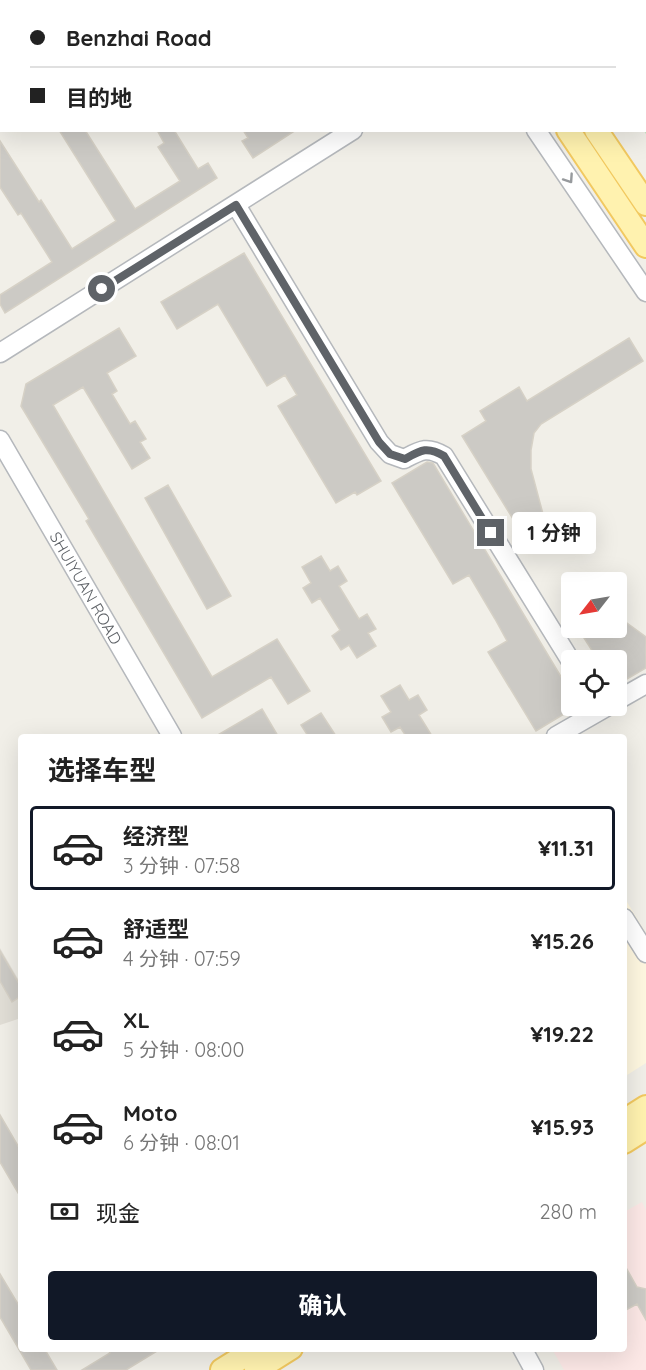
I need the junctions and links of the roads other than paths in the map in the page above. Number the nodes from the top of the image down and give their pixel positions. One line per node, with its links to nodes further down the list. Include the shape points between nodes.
1 (350, 132): 6 (street)
2 (537, 132): 8 (street, one-way to 8)
3 (569, 132): 7 (main road)
4 (598, 132): 5 (main road)
5 (646, 204)
6 (236, 205): 9 (street); 11 (street, via 379,442 390,454 405,459 432,449 444,456)
7 (646, 246)
8 (646, 292)
9 (0, 353)
10 (0, 440): 15 (street, SHUIYUAN ROAD)
11 (564, 650)
12 (646, 684): 13 (street)
13 (627, 694)
14 (588, 716): 16 (street)
15 (171, 734)
16 (559, 734)
17 (627, 923): 18 (street)
18 (646, 953)
19 (646, 1107): 20 (main road)
20 (627, 1119)
21 (646, 1128): 22 (main road)
22 (627, 1140)
23 (251, 1352): 26 (main road)
24 (285, 1352): 27 (main road)
25 (524, 1352): 28 (street)
26 (222, 1370)
27 (256, 1370)
28 (534, 1370)

